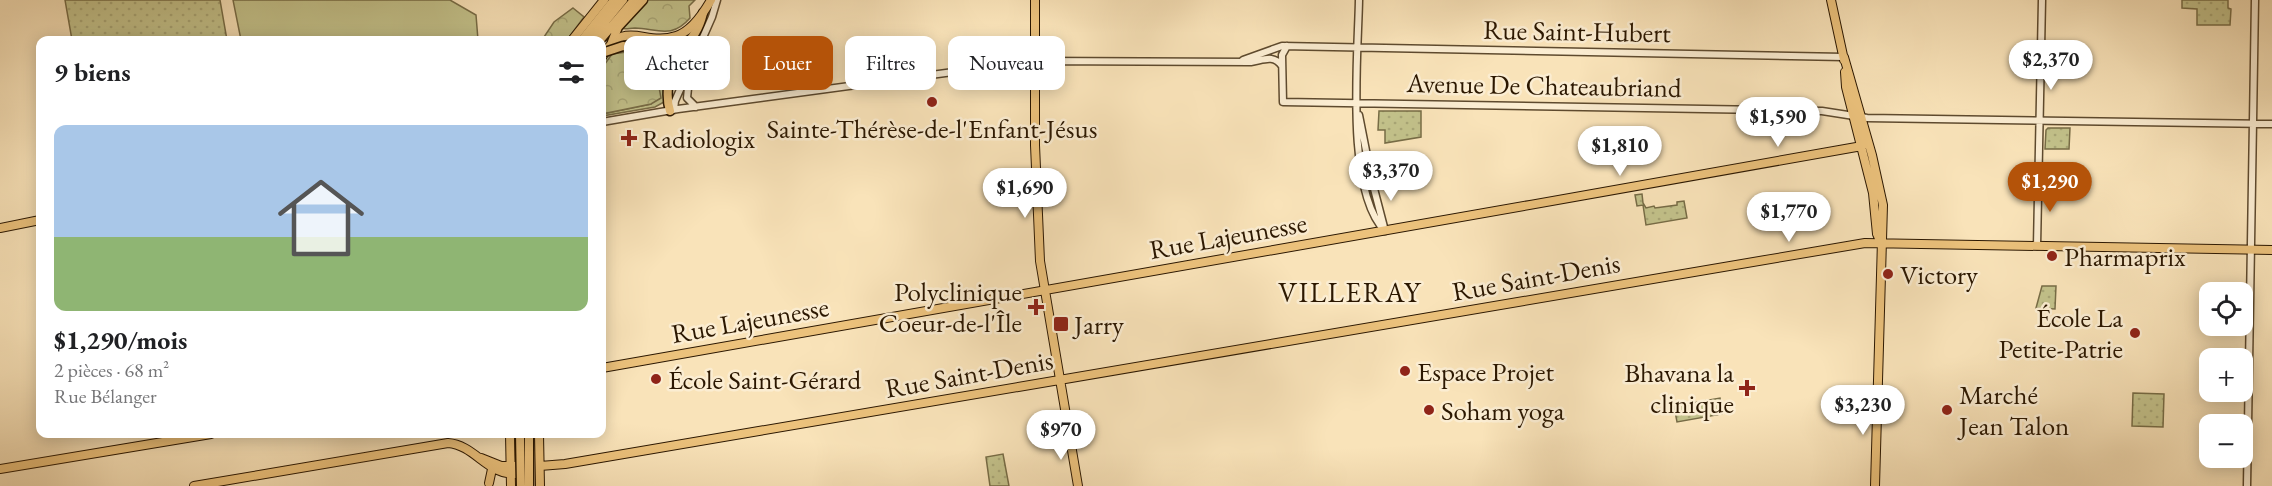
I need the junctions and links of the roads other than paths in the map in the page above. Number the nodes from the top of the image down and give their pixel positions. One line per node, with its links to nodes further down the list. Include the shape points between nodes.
1 (604, 0): 14 (main road)
2 (614, 0): 15 (highway)
3 (623, 0): 16 (highway)
4 (634, 0): 17 (highway)
5 (643, 0): 21 (highway, via 616,30)
6 (711, 0): 13 (main road)
7 (717, 0): 19 (street)
8 (1035, 0): 20 (main road)
9 (1359, 0): 24 (street)
10 (1831, 0): 27 (main road)
11 (2042, 0): 41 (street)
12 (2255, 0): 42 (street)
13 (703, 13): 18 (highway); 21 (main road, via 675,36 629,34)
14 (575, 36)
15 (585, 36)
16 (593, 36)
17 (603, 36)
18 (693, 36)
19 (702, 36)
20 (1035, 36)
21 (612, 42): 25 (main road)
22 (624, 45): 26 (highway, bridge)
23 (1287, 46): 24 (street, Rue Saint-Hubert); 29 (street, Rue Saint-Hubert); 30 (street)
24 (1358, 48): 27 (street, Rue Saint-Hubert); 36 (street)
25 (606, 50)
26 (606, 52)
27 (1844, 57): 39 (main road, via 1846,87)
28 (1065, 61): 29 (street, Rue Saint-Hubert)
29 (1240, 61): 30 (street, Rue Saint-Hubert, via 1272,58)
30 (1282, 67): 36 (street, Avenue De Chateaubriand, via 1283,102)
31 (948, 73): 37 (street, Rue Saint-Hubert)
32 (668, 90): 38 (highway)
33 (680, 90): 38 (street)
34 (687, 90): 37 (street)
35 (1035, 90): 52 (main road, via 1038,242)
36 (1357, 103): 39 (street, Avenue De Chateaubriand, via 1822,111); 47 (street); 47 (street, via 1357,138 1366,199 1372,215)
37 (696, 107): 38 (street, Rue Saint-Hubert)
38 (672, 110): 40 (street, Rue Saint-Hubert)
39 (1858, 116): 41 (street, Avenue De Chateaubriand); 44 (main road); 48 (main road, via 1882,203)
40 (606, 121)
41 (2039, 121): 42 (street, Avenue De Chateaubriand); 49 (street)
42 (2253, 124): 43 (street, Avenue De Chateaubriand); 50 (street)
43 (2272, 124)
44 (1862, 146): 47 (main road, Rue Lajeunesse); 48 (main road)
45 (36, 221): 46 (main road)
46 (0, 228)
47 (1385, 231): 52 (main road, Rue Lajeunesse)
48 (1881, 243): 49 (main road, Rue Saint-Denis); 54 (main road, Rue Saint-Denis, via 1849,245); 72 (main road)
49 (2037, 246): 50 (main road, Rue Saint-Denis)
50 (2252, 249): 51 (main road, Rue Saint-Denis); 73 (street)
51 (2272, 249)
52 (1044, 289): 53 (main road, Rue Lajeunesse); 54 (main road)
53 (606, 367)
54 (1059, 379): 61 (main road, Rue Saint-Denis); 71 (main road)
55 (187, 438): 62 (main road)
56 (510, 438): 64 (main road)
57 (520, 438): 68 (highway, bridge)
58 (528, 438): 69 (highway, bridge)
59 (539, 438): 61 (main road)
60 (474, 455): 63 (main road); 64 (main road); 66 (main road, via 458,445 445,443)
61 (537, 466): 70 (main road)
62 (0, 469)
63 (492, 469): 64 (main road); 65 (main road)
64 (514, 470): 67 (main road)
65 (489, 483)
66 (194, 486)
67 (511, 486)
68 (521, 486)
69 (529, 486)
70 (540, 486)
71 (1078, 486)
72 (1875, 486)
73 (2247, 486)

